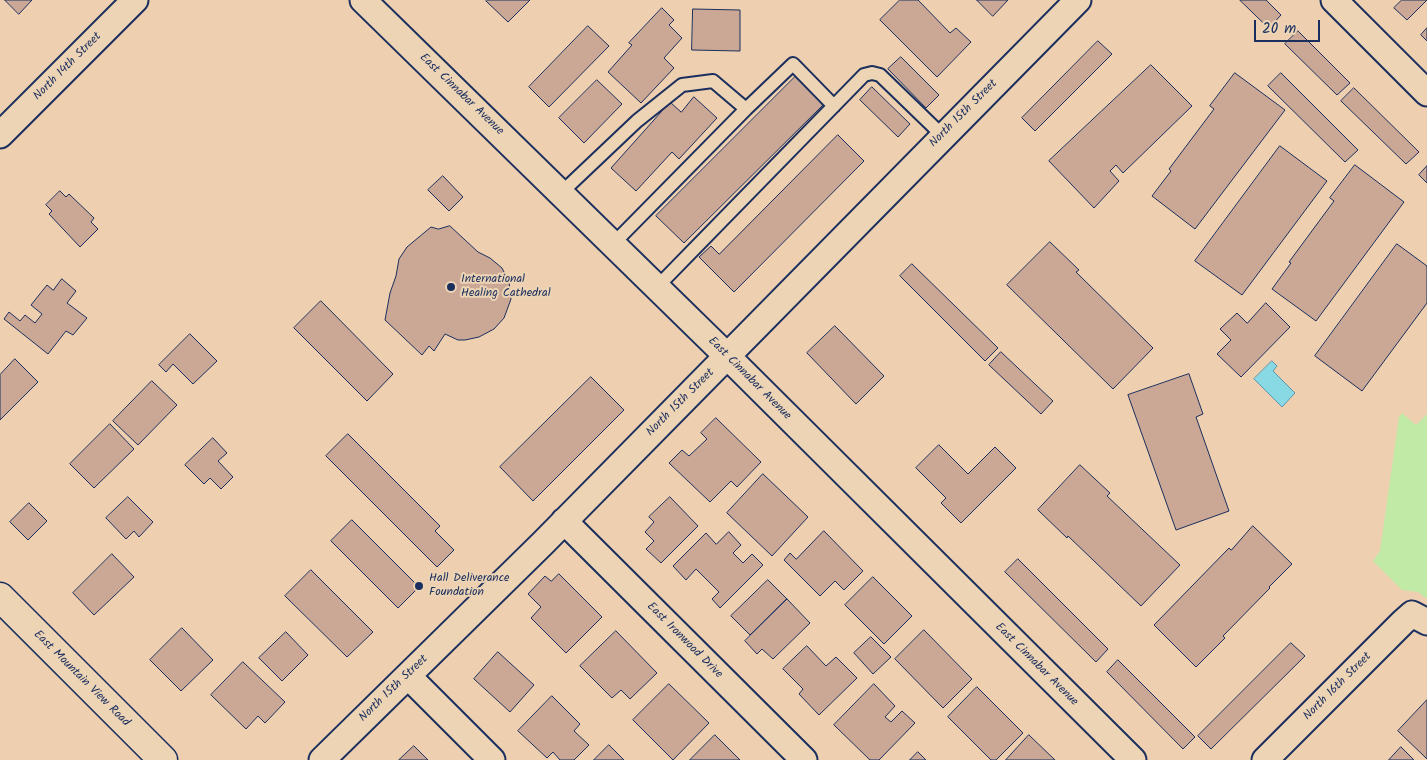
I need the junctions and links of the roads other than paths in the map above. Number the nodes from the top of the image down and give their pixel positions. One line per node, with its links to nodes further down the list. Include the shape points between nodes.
1 (135, 0): 8 (street, North 14th Street)
2 (364, 0): 10 (street, East Cinnabar Avenue)
3 (1078, 0): 9 (street, North 15th Street)
4 (1334, 0): 5 (street)
5 (1427, 93)
6 (834, 106): 7 (lane, via 793,64); 9 (lane, via 864,75 880,75); 12 (lane)
7 (746, 109): 10 (lane, via 713,81 682,85 637,121); 11 (lane)
8 (0, 135)
9 (943, 136): 13 (street, North 15th Street)
10 (561, 193): 11 (street, East Cinnabar Avenue)
11 (612, 244): 12 (street, East Cinnabar Avenue)
12 (657, 287): 13 (street, East Cinnabar Avenue)
13 (727, 356): 14 (street, North 15th Street); 22 (street, East Cinnabar Avenue)
14 (564, 521): 17 (street, North 15th Street); 21 (street, East Ironwood Drive)
15 (0, 597): 18 (street, East Mountain View Road)
16 (1420, 618): 23 (street, North 16th Street, via 1402,622)
17 (408, 676): 19 (street, North 15th Street); 20 (street)
18 (163, 760)
19 (322, 760)
20 (492, 760)
21 (804, 760)
22 (1133, 760)
23 (1265, 760)

